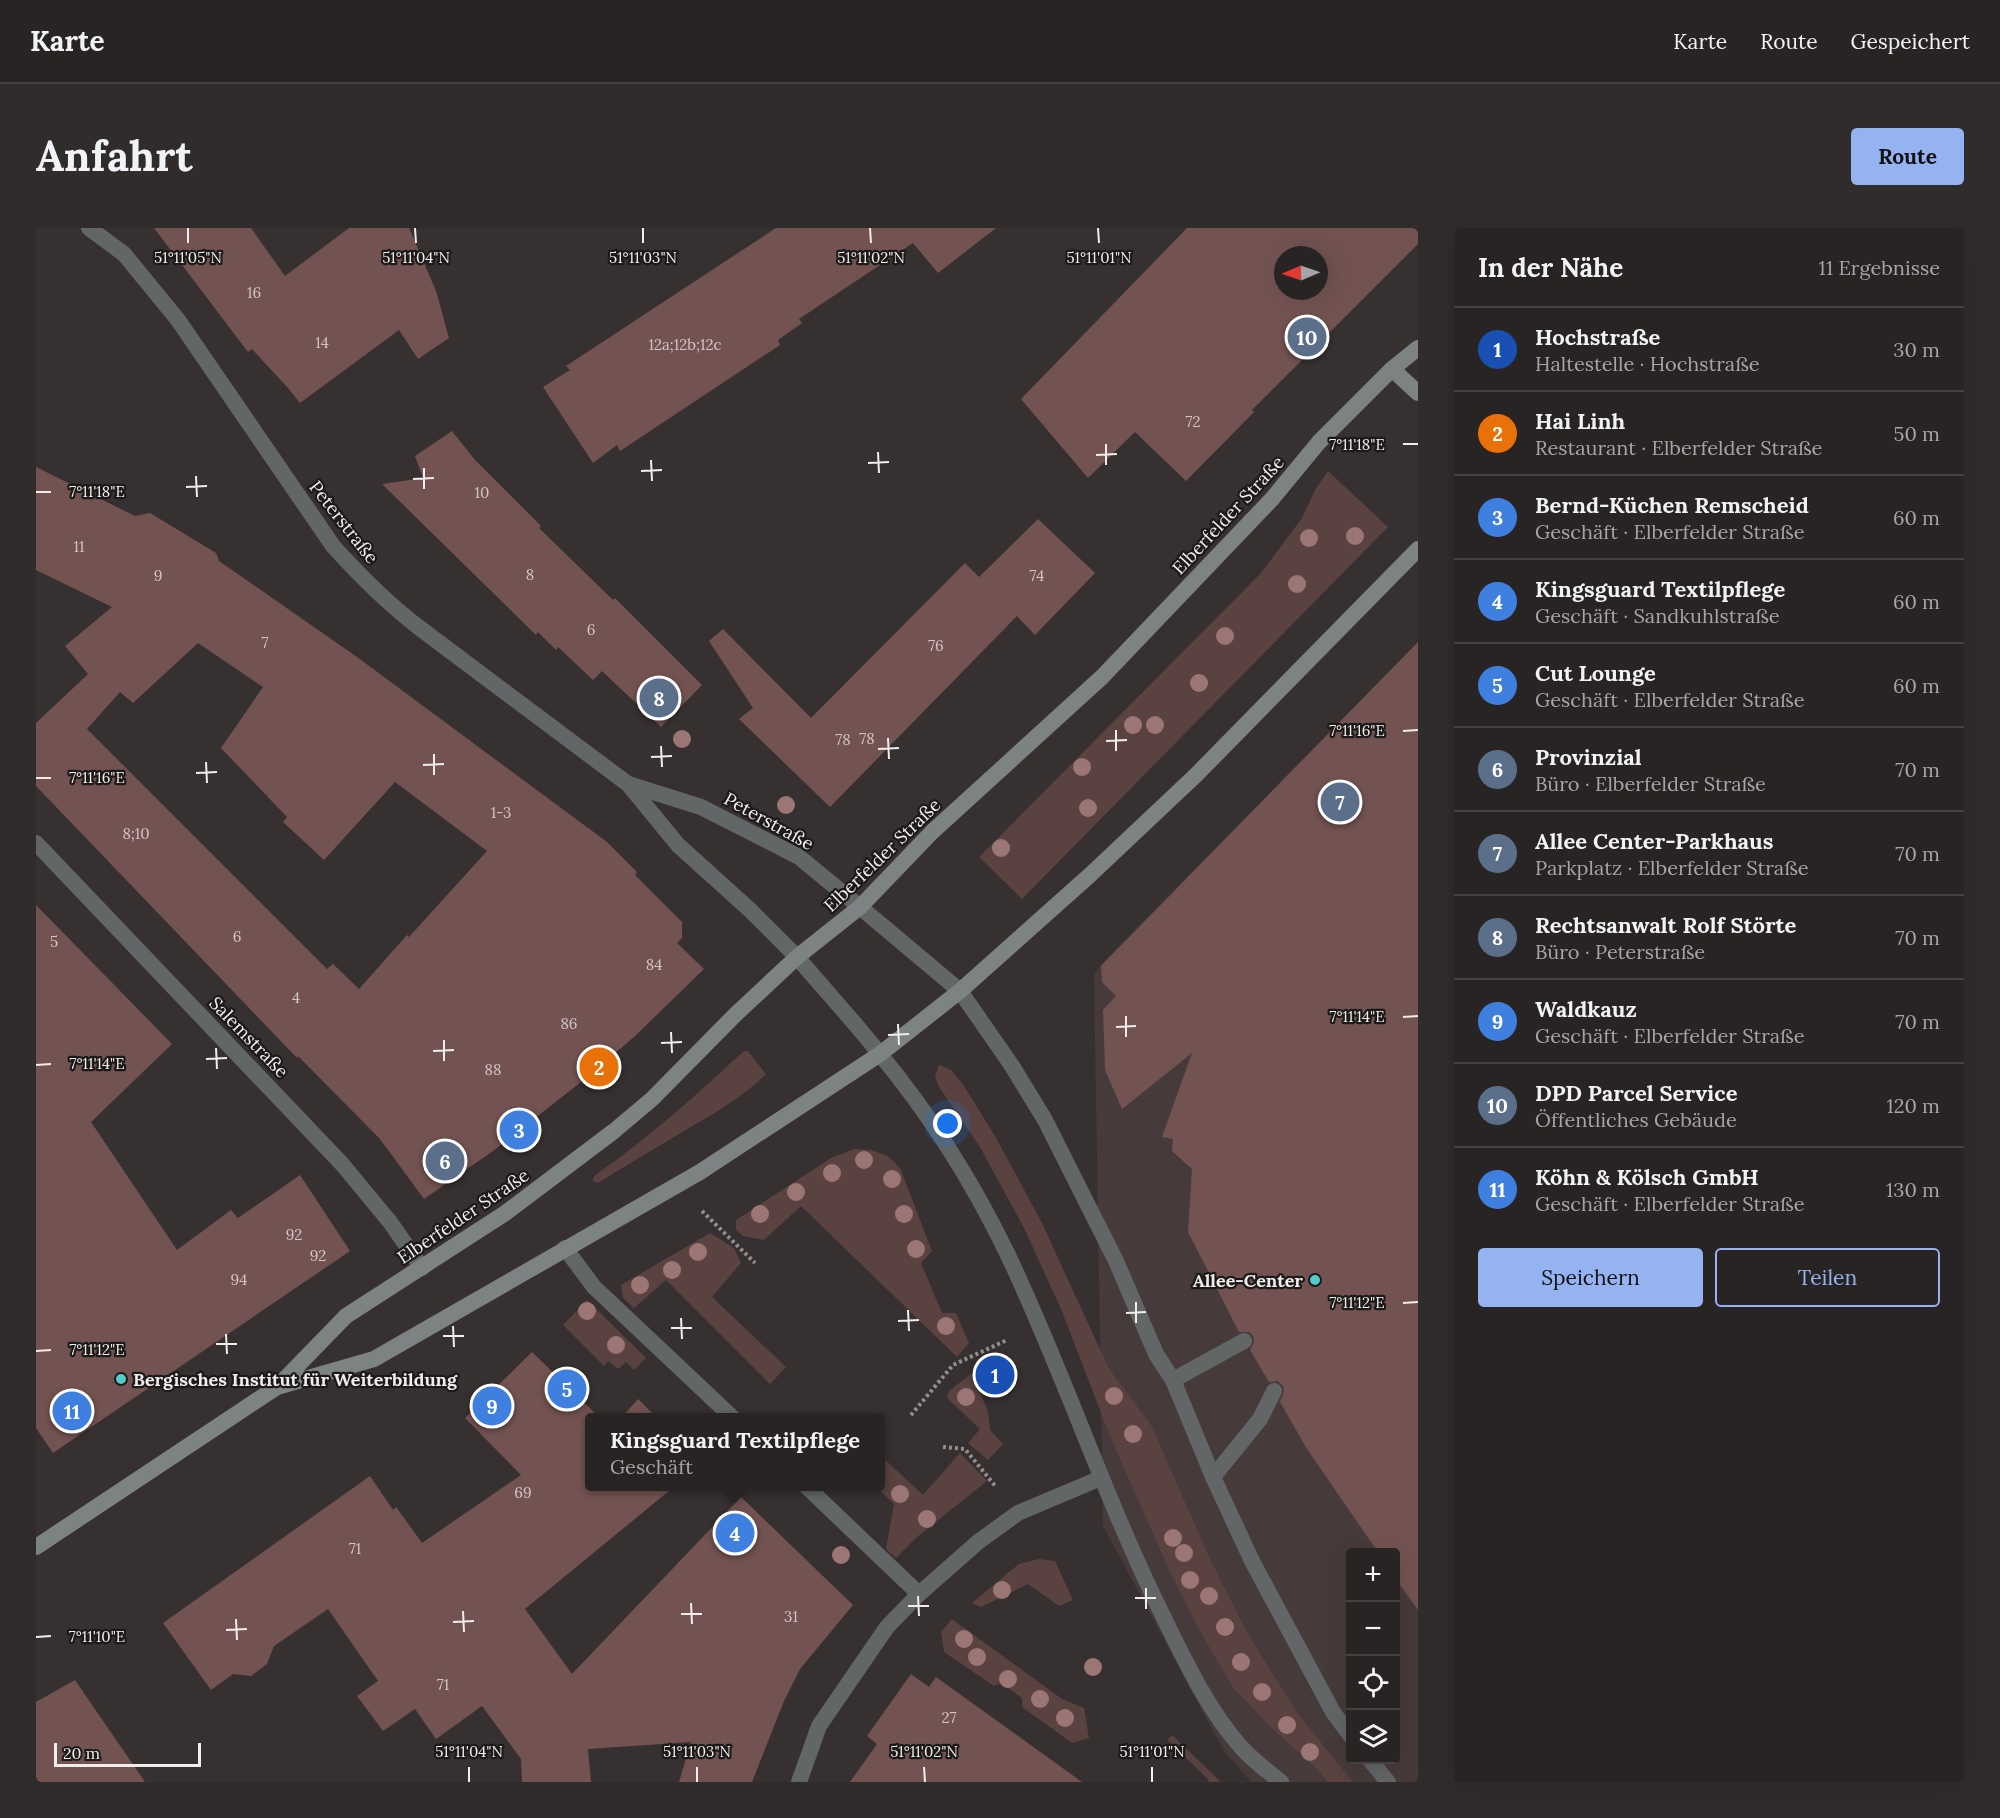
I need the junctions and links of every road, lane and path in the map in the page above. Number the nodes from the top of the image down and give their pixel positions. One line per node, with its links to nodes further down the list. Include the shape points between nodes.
1 (89, 228): 6 (street, Peterstraße, via 124,254 178,320 333,546 362,578 420,629)
2 (1418, 348): 3 (main road, Elberfelder Straße)
3 (1392, 369): 4 (main road); 8 (main road, Elberfelder Straße, via 1319,442 1272,499 1102,677 932,832)
4 (1418, 393)
5 (1418, 549): 10 (main road, Elberfelder Straße, via 1196,775)
6 (628, 784): 8 (street, Peterstraße, via 701,807 799,857); 9 (street, Peterstraße, via 678,845)
7 (36, 843): 15 (street, Salemstraße, via 342,1164)
8 (861, 907): 9 (main road, Elberfelder Straße); 10 (street, Peterstraße)
9 (797, 957): 11 (street, Peterstraße); 15 (main road, Elberfelder Straße, via 614,1131 504,1214)
10 (960, 991): 11 (main road, Elberfelder Straße); 18 (street, Peterstraße, via 1045,1120 1116,1261 1156,1354)
11 (880, 1054): 13 (main road, Elberfelder Straße, via 700,1172); 16 (street, Peterstraße, via 975,1194)
12 (729, 1238): 14 (path)
13 (565, 1248): 19 (main road, Elberfelder Straße, via 374,1359); 21 (street, via 594,1287)
14 (755, 1263)
15 (422, 1268): 19 (main road, Elberfelder Straße, via 346,1316)
16 (1039, 1325): 22 (path, via 953,1365); 25 (street, Peterstraße)
17 (1244, 1341): 18 (street)
18 (1173, 1380): 24 (street, Peterstraße)
19 (276, 1387): 28 (main road, Elberfelder Straße)
20 (1274, 1391): 24 (street, via 1260,1419)
21 (728, 1413)
22 (911, 1415)
23 (943, 1447): 27 (path, via 965,1449)
24 (1213, 1477): 30 (street, Peterstraße, via 1252,1561)
25 (1101, 1478): 27 (street); 33 (street, Peterstraße, via 1143,1577 1212,1708 1241,1748)
26 (811, 1491): 29 (street)
27 (1018, 1514): 29 (street, via 978,1542)
28 (36, 1547)
29 (919, 1594): 32 (street, via 887,1627 819,1726)
30 (1346, 1730)
31 (1373, 1764): 34 (street)
32 (798, 1782)
33 (1281, 1782)
34 (1388, 1782)

